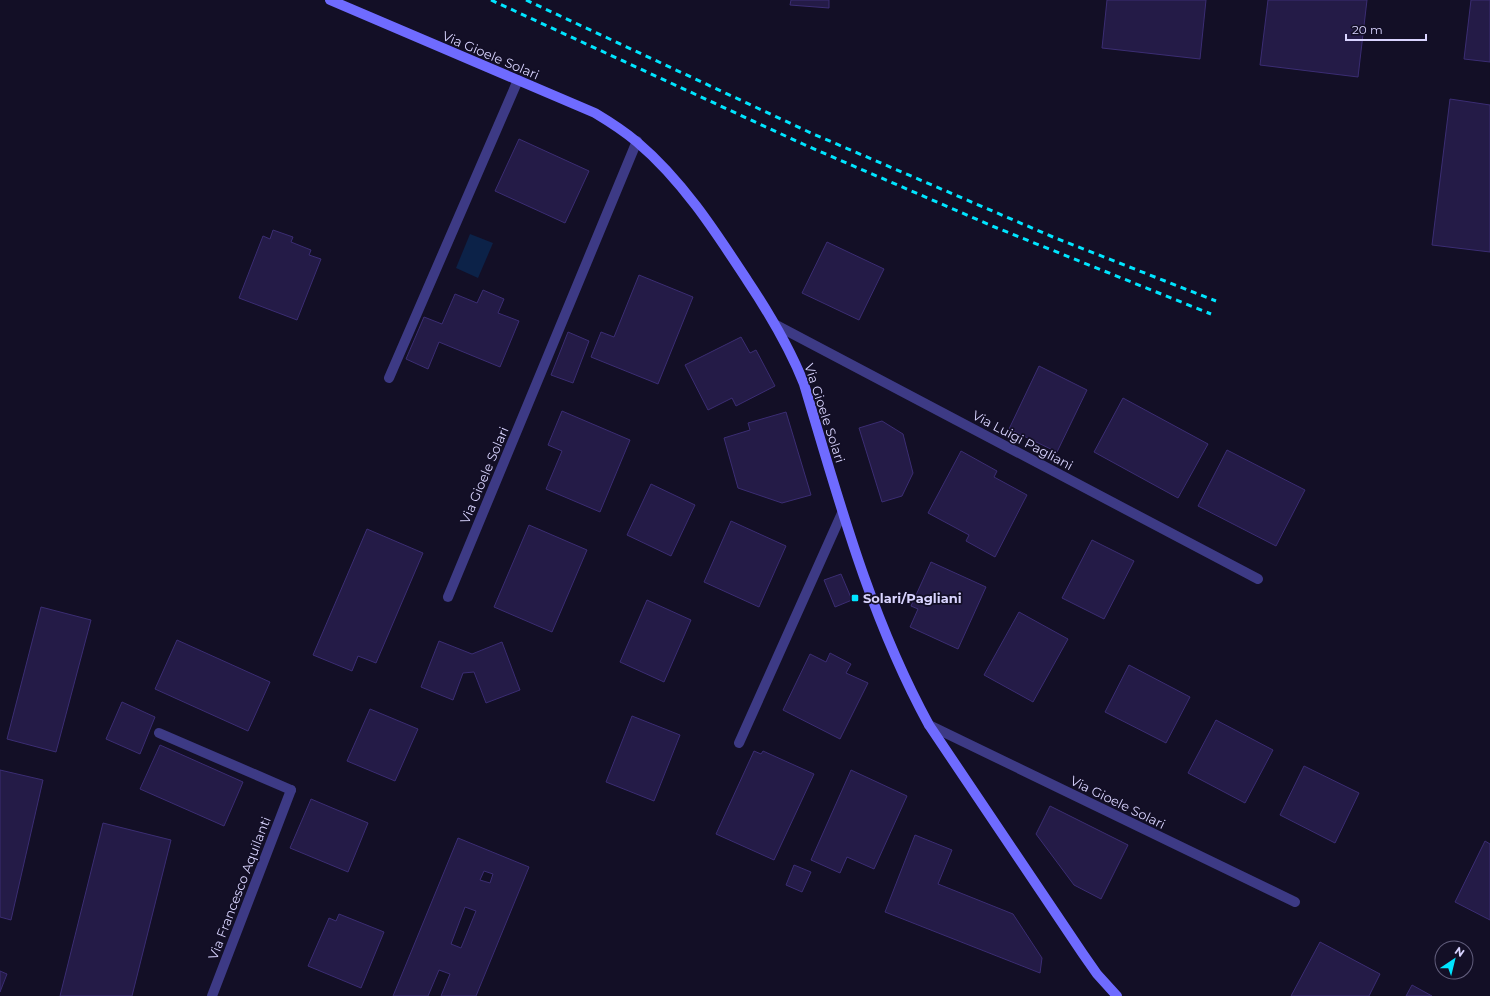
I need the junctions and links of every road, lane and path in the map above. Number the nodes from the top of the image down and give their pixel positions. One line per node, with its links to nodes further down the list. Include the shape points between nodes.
1 (330, 0): 2 (street, Via Gioele Solari)
2 (518, 80): 3 (street, Via Gioele Solari, via 595,113); 5 (street)
3 (636, 141): 4 (street, Via Gioele Solari, via 661,165 698,210 728,250); 8 (street, Via Gioele Solari)
4 (776, 325): 6 (street, Via Gioele Solari, via 792,354 804,384); 7 (street, Via Luigi Pagliani)
5 (389, 378)
6 (842, 513): 9 (street, Via Gioele Solari, via 880,621); 11 (street)
7 (1258, 579)
8 (448, 597)
9 (929, 725): 12 (street, Via Gioele Solari); 14 (street, Via Gioele Solari, via 1083,954)
10 (159, 733): 13 (street, Via Francesco Aquilanti, via 291,790)
11 (739, 743)
12 (1294, 902)
13 (212, 996)
14 (1117, 996)

